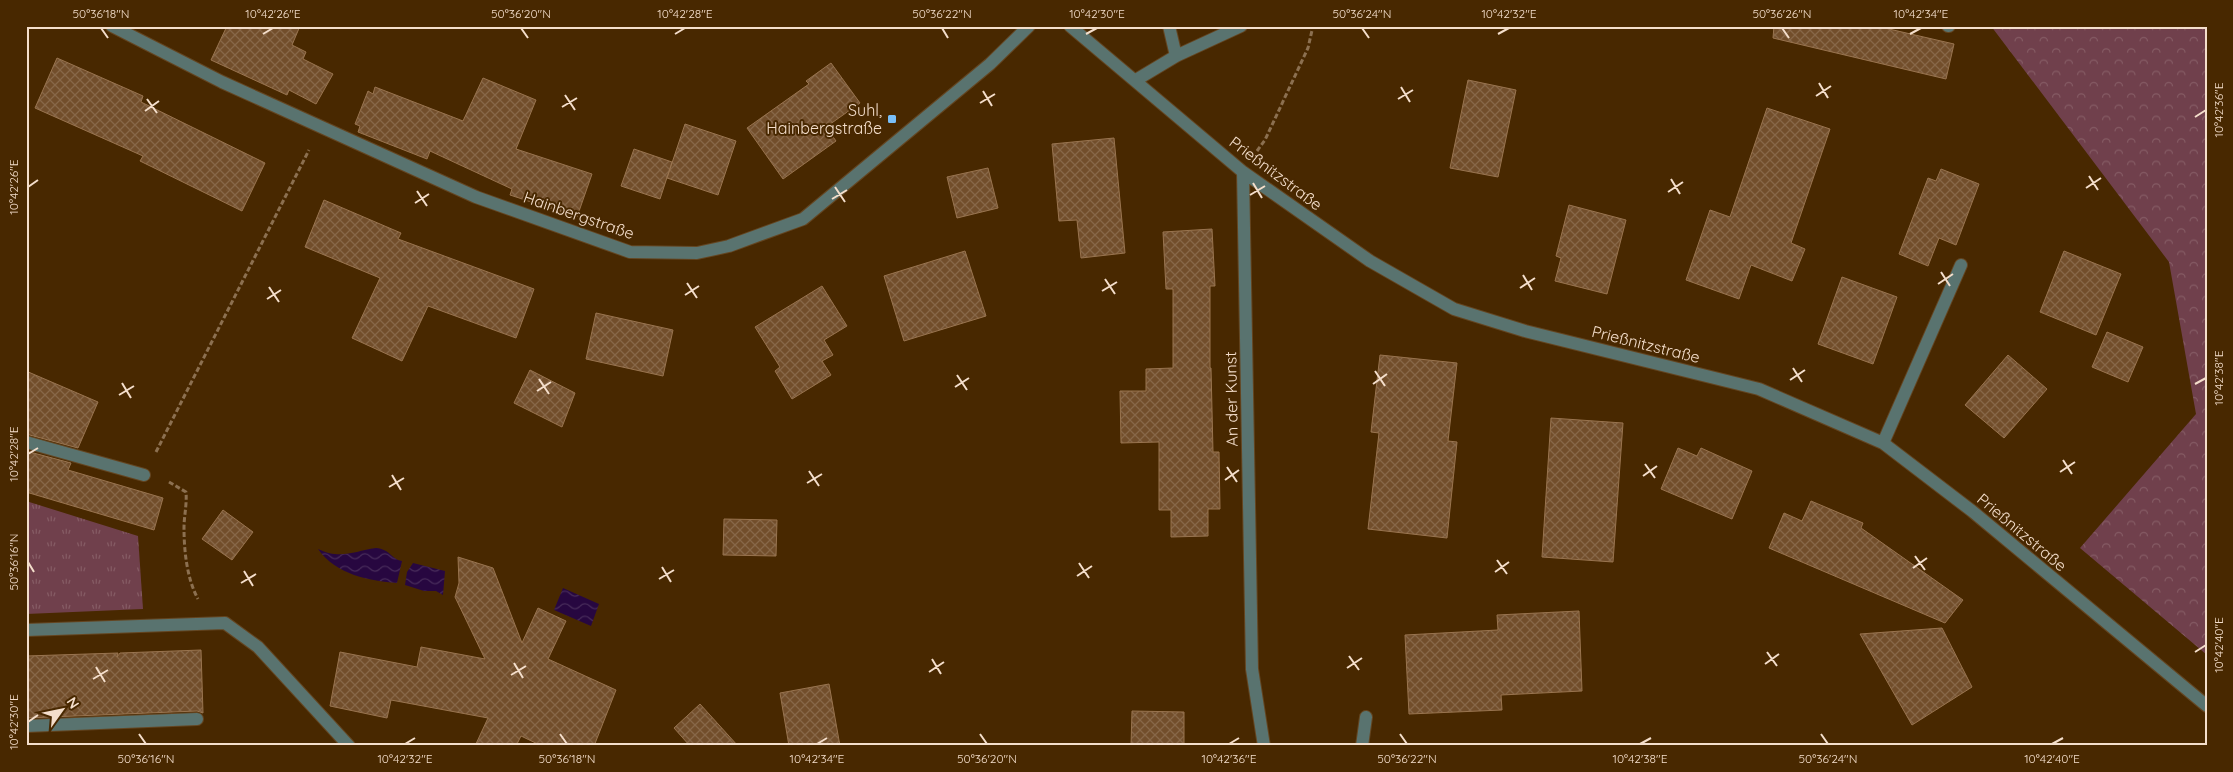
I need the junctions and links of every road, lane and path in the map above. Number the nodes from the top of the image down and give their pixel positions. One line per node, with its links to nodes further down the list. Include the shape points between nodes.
1 (112, 26): 9 (street, Hainbergstraße, via 222,82)
2 (1028, 26): 9 (street, Hainbergstraße, via 990,64 803,219 729,246 697,253 630,252 476,197)
3 (1070, 26): 8 (street, Prießnitzstraße)
4 (1169, 26): 7 (street)
5 (1241, 26): 7 (street)
6 (1313, 26): 10 (path, via 1308,48 1265,140)
7 (1176, 56): 8 (street)
8 (1136, 80): 10 (street, Prießnitzstraße)
9 (321, 127): 14 (path)
10 (1243, 172): 13 (street, Prießnitzstraße, via 1370,262 1454,309 1759,389); 22 (street, An der Kunst, via 1252,669)
11 (1961, 265): 13 (street)
12 (26, 442): 14 (street)
13 (1884, 443): 17 (street, Prießnitzstraße, via 1972,511)
14 (144, 476): 15 (path, via 170,482 186,492 185,551 192,588 204,610)
15 (225, 623): 16 (street); 21 (street, via 258,647)
16 (26, 630)
17 (2207, 706)
18 (1366, 717): 23 (street)
19 (197, 719): 20 (street)
20 (26, 726)
21 (349, 746)
22 (1264, 746)
23 (1362, 746)

